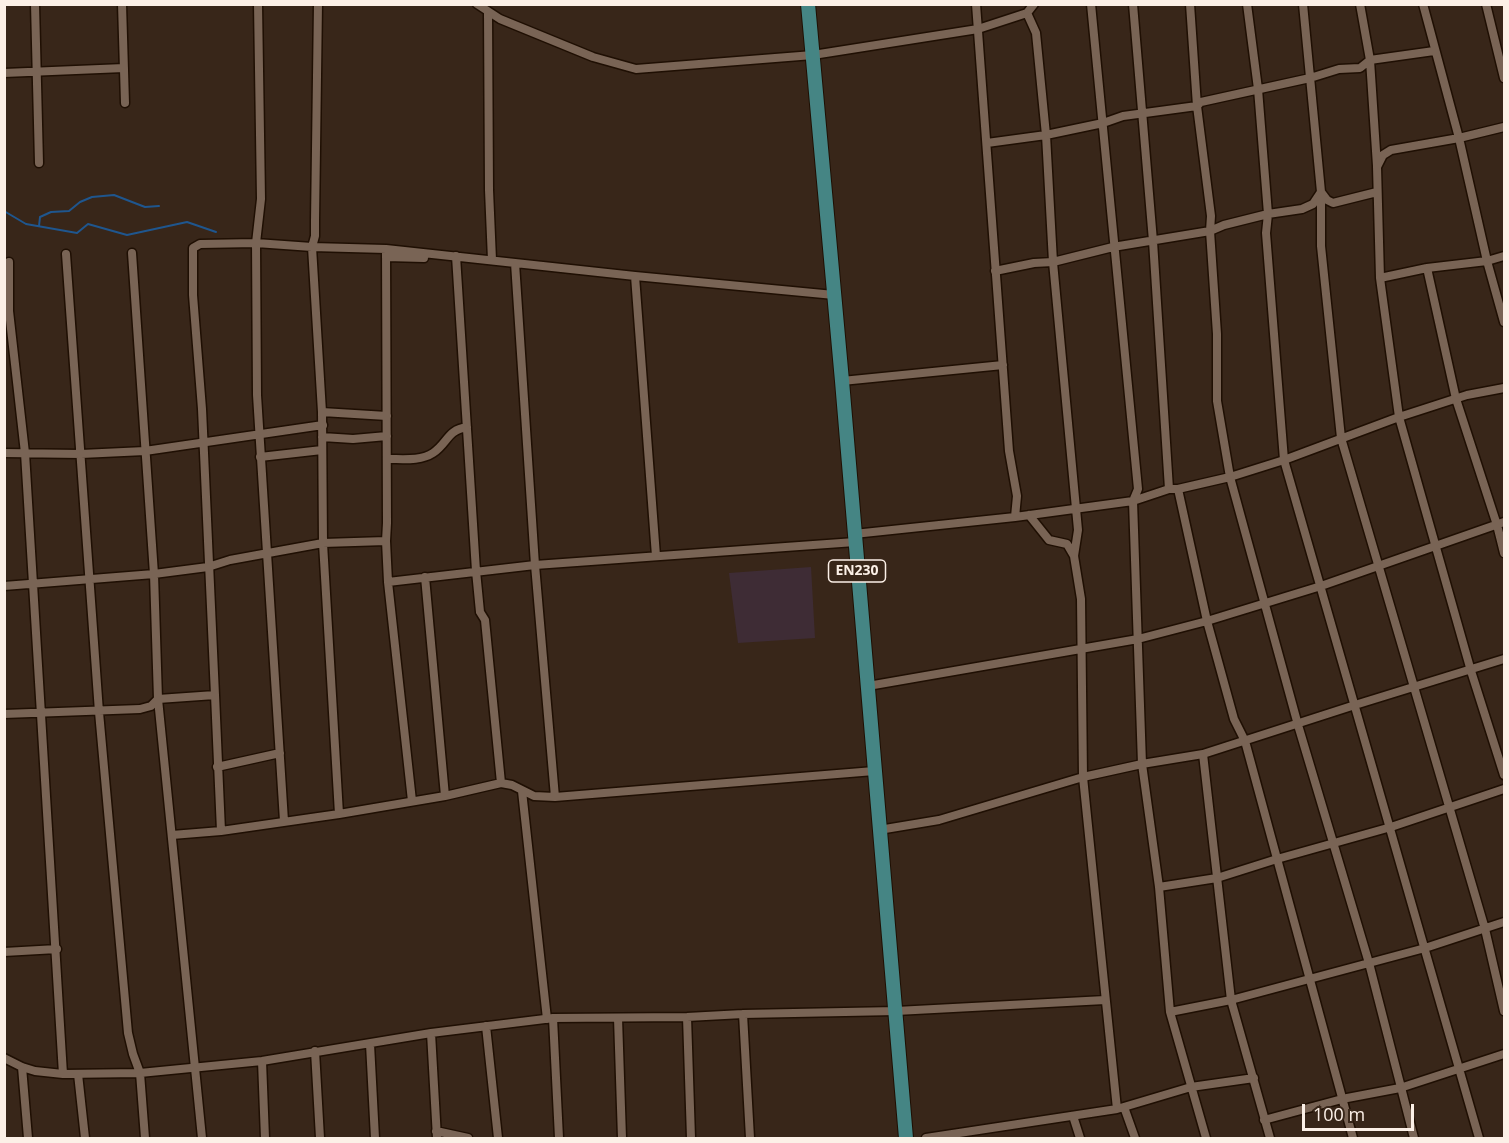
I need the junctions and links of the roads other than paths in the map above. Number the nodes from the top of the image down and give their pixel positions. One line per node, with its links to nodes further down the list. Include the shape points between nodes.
1 (35, 4): 25 (street)
2 (122, 4): 23 (street)
3 (258, 4): 44 (street, via 261,199)
4 (318, 4): 45 (street)
5 (477, 4): 17 (street)
6 (808, 4): 21 (main road, EN230)
7 (976, 4): 19 (street)
8 (1091, 4): 32 (street)
9 (1133, 4): 31 (street)
10 (1190, 4): 30 (street)
11 (1247, 4): 28 (street)
12 (1303, 4): 26 (street)
13 (1360, 4): 22 (street)
14 (1423, 4): 20 (street)
15 (1486, 4): 27 (street)
16 (1034, 5): 18 (street)
17 (488, 13): 21 (street, via 593,57 636,69); 52 (street)
18 (1027, 13): 19 (street); 34 (street, via 1036,33)
19 (978, 29): 21 (street); 36 (street)
20 (1434, 51): 22 (street); 35 (street)
21 (813, 55): 61 (main road, EN230)
22 (1370, 60): 26 (street, via 1360,68 1339,69); 38 (street)
23 (124, 68): 25 (street); 29 (street)
24 (4, 73): 25 (street)
25 (36, 73): 37 (street)
26 (1310, 78): 28 (street); 39 (street)
27 (1504, 78)
28 (1258, 89): 30 (street); 41 (street)
29 (125, 103)
30 (1197, 106): 31 (street); 42 (street)
31 (1143, 114): 32 (street); 43 (street)
32 (1102, 123): 34 (street); 46 (street)
33 (1504, 127): 35 (street)
34 (1046, 135): 36 (street); 55 (street)
35 (1459, 138): 38 (street, via 1391,150); 53 (street)
36 (987, 143): 58 (street)
37 (39, 163)
38 (1377, 167): 40 (street)
39 (1321, 192): 40 (street, via 1333,203); 41 (street, via 1313,204 1302,209); 75 (street, via 1321,246)
40 (1377, 192): 60 (street)
41 (1268, 214): 42 (street); 84 (street, via 1266,233)
42 (1210, 231): 43 (street); 85 (street, via 1217,401)
43 (1153, 241): 46 (street); 86 (street)
44 (256, 243): 45 (street); 72 (street); 76 (street, via 200,244 193,248)
45 (312, 247): 48 (street); 67 (street)
46 (1113, 247): 55 (street); 87 (street, via 1138,489)
47 (132, 253): 78 (street)
48 (386, 253): 51 (street); 68 (street)
49 (66, 254): 81 (street)
50 (1504, 256): 53 (street)
51 (456, 258): 52 (street); 71 (street)
52 (492, 260): 56 (street)
53 (1487, 261): 57 (street); 62 (street)
54 (9, 262): 80 (street, via 9,311)
55 (1053, 262): 58 (street); 88 (street)
56 (515, 263): 59 (street); 100 (street)
57 (1427, 268): 60 (street); 66 (street)
58 (995, 271): 63 (street)
59 (635, 276): 61 (street); 98 (street)
60 (1380, 278): 69 (street)
61 (834, 295): 64 (main road, EN230)
62 (1504, 322)
63 (1003, 365): 64 (street); 90 (street, via 1009,451 1017,496)
64 (842, 381): 92 (main road, EN230)
65 (1504, 388): 66 (street)
66 (1456, 399): 69 (street); 91 (street)
67 (322, 412): 68 (street); 70 (street)
68 (387, 416): 73 (street)
69 (1399, 417): 75 (street); 95 (street)
70 (322, 425): 72 (street); 74 (street)
71 (467, 427): 83 (street, via 455,429 434,453 422,458); 103 (street)
72 (259, 434): 76 (street); 82 (street)
73 (387, 436): 74 (street); 93 (street)
74 (322, 437): 77 (street)
75 (1341, 438): 84 (street); 101 (street)
76 (204, 443): 78 (street); 102 (street)
77 (322, 450): 82 (street); 94 (street)
78 (145, 451): 81 (street); 104 (street)
79 (4, 453): 80 (street)
80 (25, 453): 81 (street); 108 (street)
81 (81, 454): 106 (street)
82 (260, 457): 96 (street)
83 (390, 459)
84 (1284, 459): 85 (street); 110 (street)
85 (1230, 477): 86 (street); 111 (street)
86 (1174, 489): 87 (street); 112 (street)
87 (1133, 501): 88 (street); 113 (street)
88 (1077, 508): 89 (street); 99 (street)
89 (1029, 515): 90 (street); 99 (street, via 1049,540 1067,544)
90 (1015, 517): 92 (street)
91 (1501, 524): 95 (street); 97 (street)
92 (854, 538): 98 (street); 117 (main road, EN230)
93 (386, 541): 94 (street); 107 (street)
94 (323, 543): 96 (street); 141 (street)
95 (1435, 547): 101 (street); 116 (street)
96 (267, 553): 102 (street); 127 (street)
97 (1504, 553)
98 (656, 556): 100 (street)
99 (1074, 556): 114 (street, via 1082,599)
100 (535, 565): 103 (street); 138 (street)
101 (1379, 565): 110 (street); 118 (street)
102 (208, 567): 104 (street); 119 (street)
103 (476, 571): 105 (street); 134 (street, via 480,612 485,620)
104 (154, 574): 106 (street); 120 (street)
105 (425, 577): 107 (street); 137 (street)
106 (90, 580): 108 (street); 123 (street)
107 (388, 582): 139 (street)
108 (32, 584): 109 (street); 122 (street)
109 (4, 586)
110 (1321, 586): 111 (street); 121 (street)
111 (1264, 603): 112 (street); 125 (street)
112 (1207, 621): 113 (street); 126 (street, via 1234,719)
113 (1138, 639): 114 (street); 129 (street)
114 (1082, 648): 117 (street); 133 (street)
115 (1504, 659): 116 (street)
116 (1471, 671): 118 (street); 132 (street)
117 (868, 686): 131 (main road, EN230)
118 (1414, 687): 121 (street); 140 (street)
119 (214, 695): 120 (street); 130 (street)
120 (158, 699): 123 (street, via 151,706); 146 (street)
121 (1355, 705): 125 (street); 143 (street)
122 (40, 712): 123 (street); 124 (street); 154 (street)
123 (99, 712): 177 (street, via 128,1033)
124 (4, 714)
125 (1298, 725): 126 (street); 147 (street)
126 (1245, 741): 128 (street); 148 (street)
127 (280, 753): 130 (street); 142 (street)
128 (1203, 754): 129 (street); 149 (street)
129 (1142, 764): 133 (street); 150 (street)
130 (217, 767): 145 (street)
131 (874, 771): 138 (street); 144 (main road, EN230)
132 (1504, 775)
133 (1083, 777): 144 (street, via 939,820); 158 (street)
134 (501, 783): 136 (street); 137 (street)
135 (1504, 789): 140 (street)
136 (522, 791): 138 (street); 165 (street)
137 (445, 796): 139 (street)
138 (555, 797)
139 (412, 801): 141 (street)
140 (1449, 807): 143 (street); 152 (street)
141 (339, 813): 142 (street)
142 (284, 820): 145 (street)
143 (1391, 826): 147 (street); 153 (street)
144 (879, 830): 160 (main road, EN230)
145 (221, 831): 146 (street)
146 (172, 836): 175 (street)
147 (1335, 843): 148 (street); 156 (street)
148 (1277, 859): 149 (street); 157 (street)
149 (1217, 878): 150 (street); 159 (street)
150 (1159, 887): 162 (street)
151 (1504, 922): 152 (street)
152 (1485, 929): 153 (street); 161 (street)
153 (1425, 948): 156 (street); 176 (street)
154 (57, 949): 155 (street); 178 (street)
155 (4, 952)
156 (1369, 963): 157 (street); 182 (street)
157 (1308, 978): 159 (street); 183 (street)
158 (1105, 1000): 160 (street); 184 (street)
159 (1231, 1000): 162 (street); 180 (street)
160 (896, 1011): 163 (street); 201 (main road, EN230)
161 (1504, 1011)
162 (1170, 1012): 181 (street)
163 (743, 1014): 164 (street); 200 (street)
164 (687, 1017): 166 (street); 199 (street)
165 (550, 1018): 166 (street); 167 (street); 197 (street)
166 (618, 1018): 198 (street)
167 (486, 1026): 168 (street); 196 (street)
168 (431, 1033): 169 (street); 187 (street)
169 (370, 1044): 170 (street); 194 (street)
170 (315, 1051): 173 (street); 193 (street)
171 (1504, 1054): 176 (street)
172 (4, 1058): 174 (street)
173 (262, 1061): 175 (street); 192 (street)
174 (22, 1067): 178 (street); 188 (street)
175 (194, 1068): 177 (street); 191 (street)
176 (1459, 1069): 182 (street); 209 (street)
177 (140, 1073): 179 (street); 190 (street)
178 (63, 1074): 179 (street)
179 (78, 1074): 189 (street)
180 (1254, 1078): 181 (street); 186 (street)
181 (1191, 1087): 184 (street); 205 (street)
182 (1400, 1088): 183 (street); 208 (street)
183 (1342, 1099): 186 (street); 207 (street)
184 (1120, 1108): 185 (street); 204 (street)
185 (1074, 1116): 202 (street); 203 (street)
186 (1264, 1120): 206 (street)
187 (436, 1135): 195 (street)
188 (28, 1138)
189 (85, 1138)
190 (145, 1138)
191 (202, 1138)
192 (265, 1138)
193 (320, 1138)
194 (375, 1138)
195 (468, 1138)
196 (498, 1138)
197 (559, 1138)
198 (622, 1138)
199 (691, 1138)
200 (750, 1138)
201 (906, 1138)
202 (926, 1138)
203 (1080, 1138)
204 (1135, 1138)
205 (1206, 1138)
206 (1270, 1138)
207 (1353, 1138)
208 (1414, 1138)
209 (1479, 1138)

